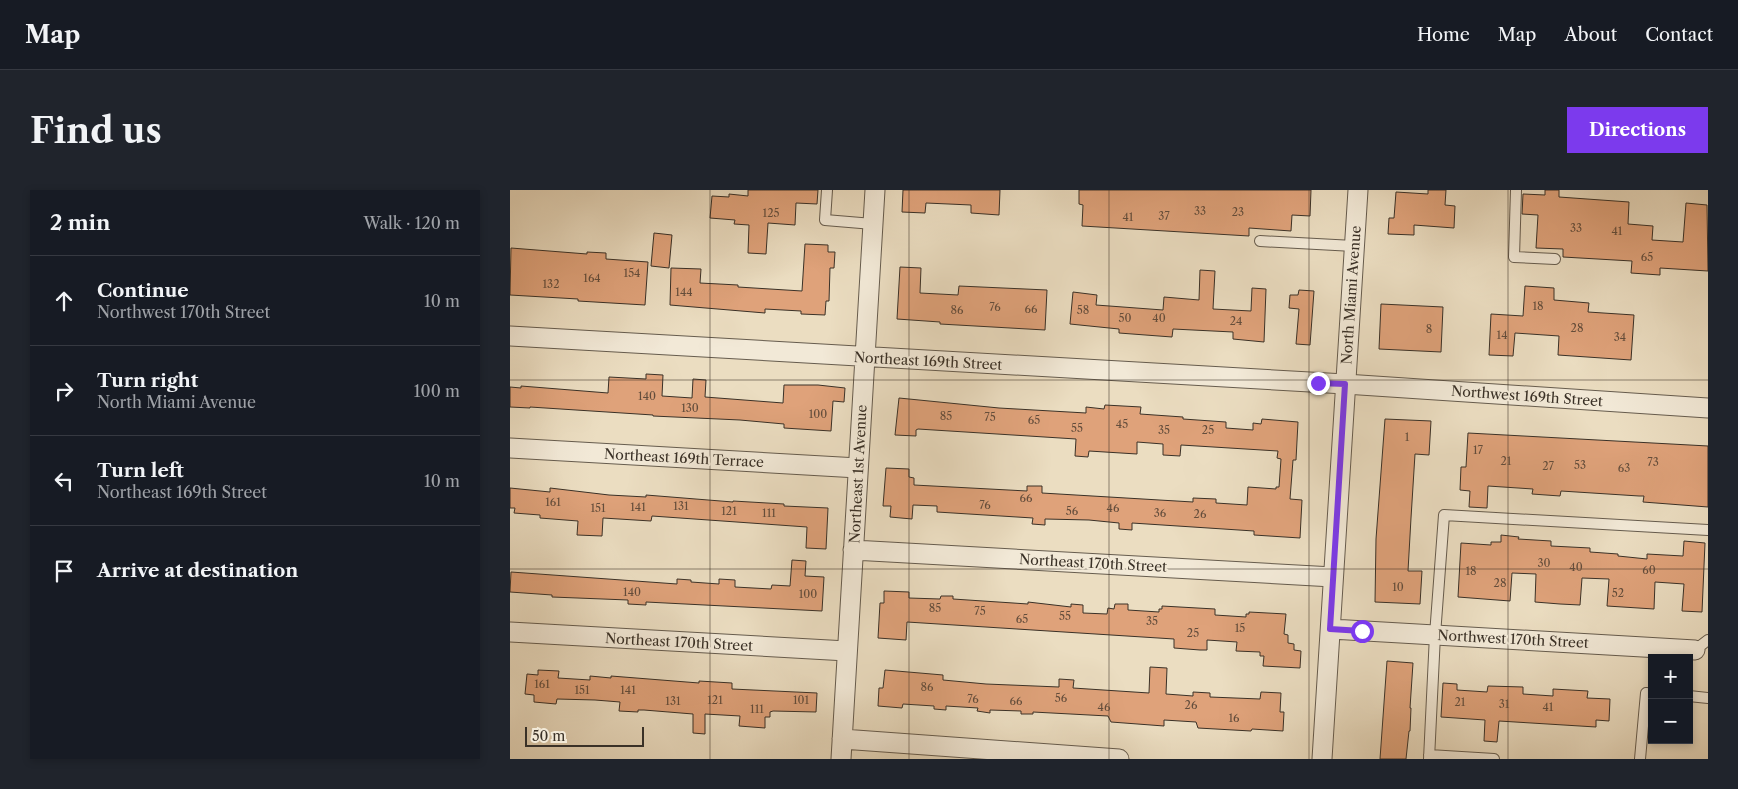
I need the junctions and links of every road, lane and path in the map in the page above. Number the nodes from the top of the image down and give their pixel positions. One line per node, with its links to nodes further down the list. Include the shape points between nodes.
1 (827, 190): 5 (lane, via 825,220)
2 (876, 190): 5 (street, Northeast 1st Avenue)
3 (1358, 190): 7 (street, North Miami Avenue)
4 (1516, 190): 8 (lane, via 1514,257)
5 (873, 224): 10 (street, Northeast 1st Avenue)
6 (1260, 241): 7 (lane)
7 (1354, 246): 11 (street, North Miami Avenue)
8 (1555, 260)
9 (510, 336): 10 (street, Northeast 169th Street)
10 (865, 357): 11 (street, Northeast 169th Street); 14 (street, Northeast 1st Avenue)
11 (1345, 384): 12 (street, Northwest 169th Street); 17 (street, North Miami Avenue)
12 (1708, 408)
13 (510, 448): 14 (street, Northeast 169th Terrace)
14 (858, 468): 16 (street, Northeast 1st Avenue)
15 (1708, 530): 20 (lane, via 1444,515)
16 (853, 550): 17 (street, Northeast 170th Street); 22 (street, Northeast 1st Avenue)
17 (1333, 577): 18 (street, North Miami Avenue)
18 (1330, 629): 20 (street, Northwest 170th Street); 30 (street, North Miami Avenue)
19 (510, 632): 22 (street, Northeast 170th Street)
20 (1435, 635): 21 (street, Northwest 170th Street); 27 (lane)
21 (1701, 645)
22 (847, 651): 26 (street, Northeast 1st Avenue)
23 (1648, 693): 32 (lane)
24 (1693, 696): 25 (lane)
25 (1708, 698)
26 (842, 739): 28 (street, Northeast 1st Avenue); 29 (street)
27 (1429, 757): 31 (lane)
28 (841, 759)
29 (1119, 759)
30 (1322, 759)
31 (1494, 759)
32 (1640, 759)

